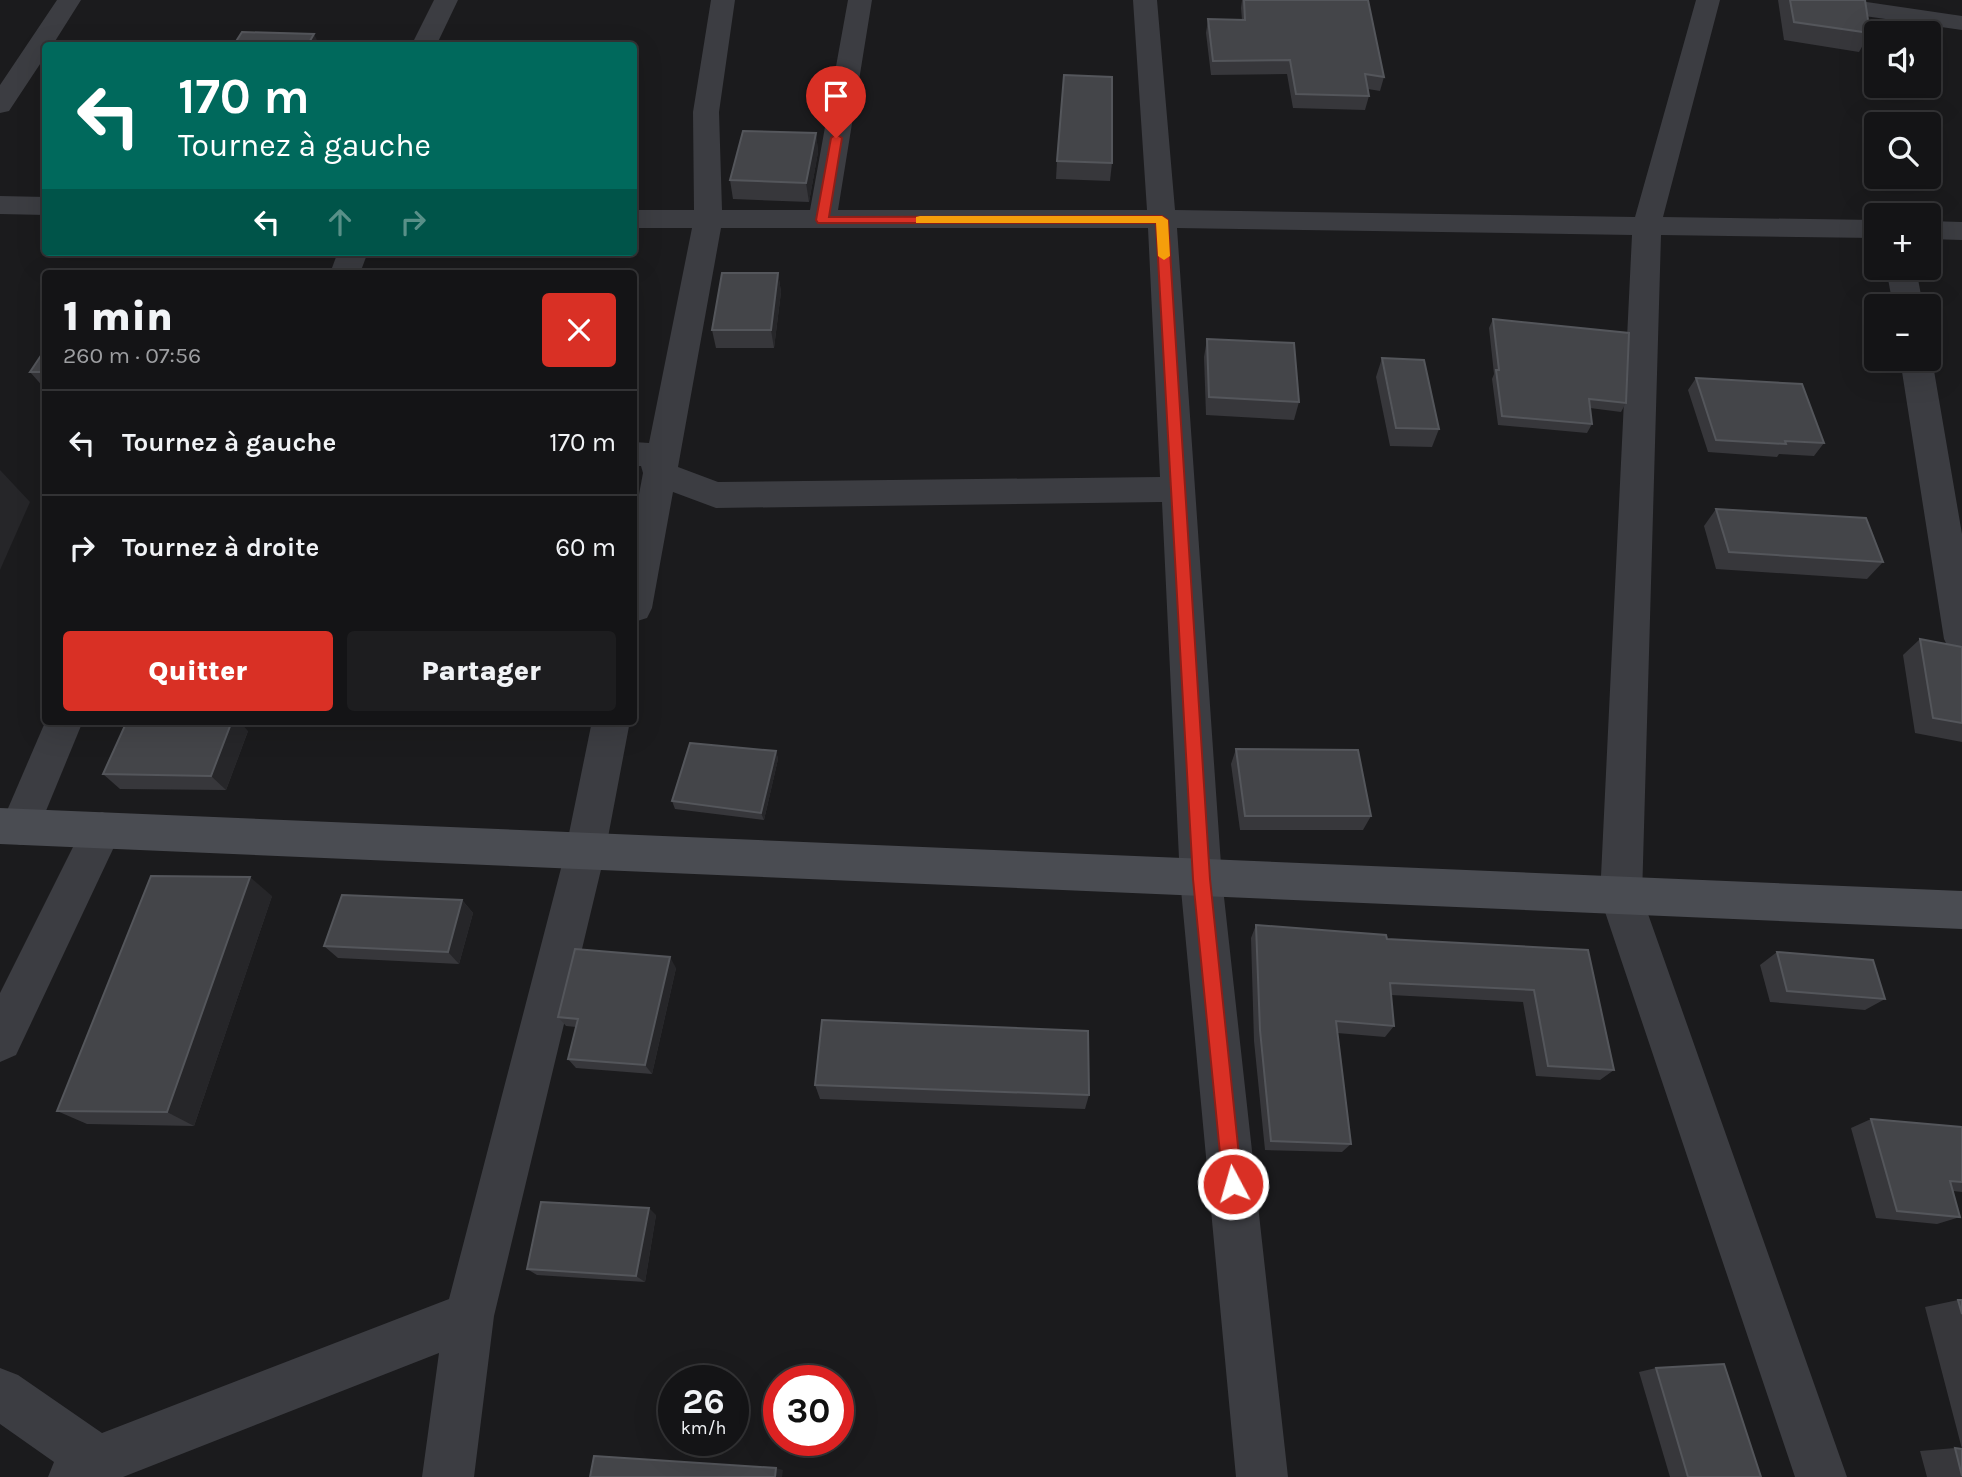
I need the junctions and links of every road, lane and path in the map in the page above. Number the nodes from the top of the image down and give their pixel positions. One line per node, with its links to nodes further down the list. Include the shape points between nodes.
1 (69, 0): 10 (street)
2 (446, 0): 9 (street)
3 (723, 0): 14 (street, via 705,112)
4 (860, 0): 15 (street)
5 (1145, 0): 16 (street)
6 (1708, 0): 17 (street)
7 (1802, 0): 8 (street)
8 (1962, 23)
9 (425, 42)
10 (0, 105)
11 (0, 205): 12 (street)
12 (42, 206)
13 (637, 219): 14 (street)
14 (708, 220): 15 (street); 23 (street)
15 (822, 220): 16 (street)
16 (1162, 220): 17 (street); 24 (street)
17 (1647, 225): 18 (street); 33 (street)
18 (1864, 229)
19 (1941, 230): 20 (street)
20 (1962, 231)
21 (1918, 371): 26 (street)
22 (637, 454): 23 (street, via 653,455)
23 (660, 474): 24 (street, via 716,495); 25 (street)
24 (1178, 489): 32 (street)
25 (637, 593)
26 (1962, 639)
27 (62, 725): 29 (street)
28 (610, 725): 31 (street)
29 (10, 826): 30 (street)
30 (102, 830): 31 (street); 35 (street)
31 (585, 853): 32 (street); 36 (street)
32 (1201, 879): 33 (street); 40 (street)
33 (1620, 897): 34 (street); 41 (street)
34 (1962, 909)
35 (0, 1040)
36 (469, 1316): 38 (street); 39 (street)
37 (0, 1393): 38 (street)
38 (86, 1469)
39 (448, 1477)
40 (1262, 1477)
41 (1821, 1477)

